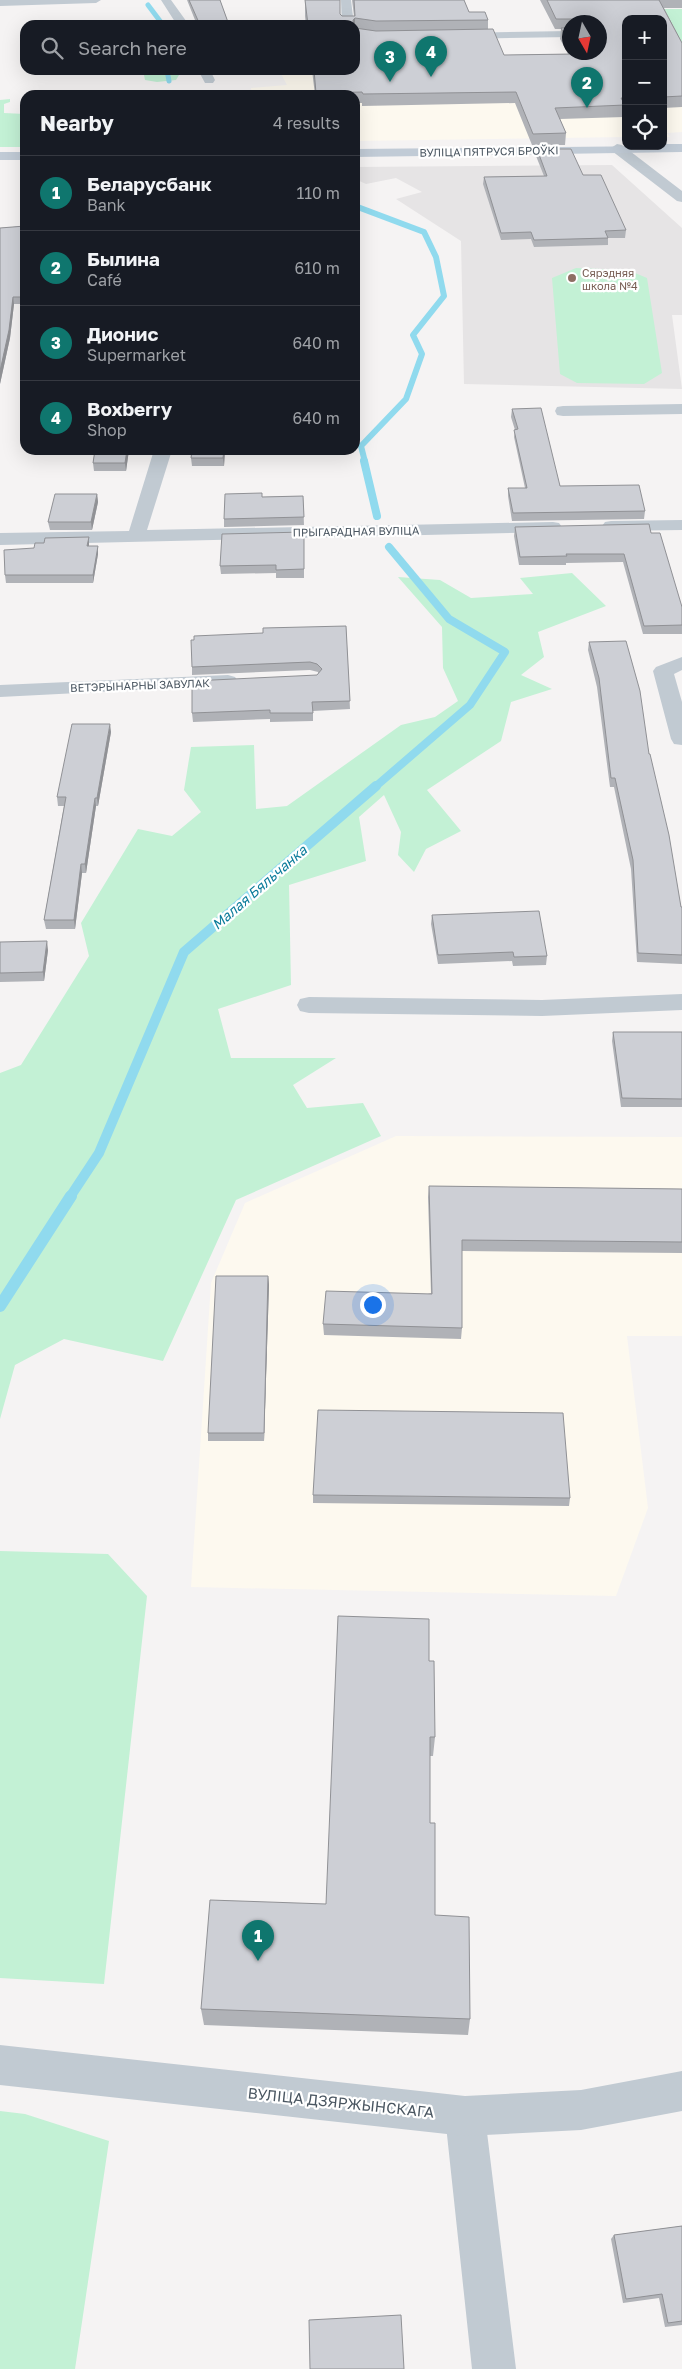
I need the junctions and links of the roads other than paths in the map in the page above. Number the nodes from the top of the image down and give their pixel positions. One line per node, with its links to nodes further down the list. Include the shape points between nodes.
1 (96, 0): 4 (street)
2 (166, 0): 5 (street)
3 (346, 0): 6 (street)
4 (0, 3)
5 (180, 20)
6 (348, 20)
7 (562, 34): 8 (street)
8 (451, 36)
9 (617, 148): 10 (main road, ВУЛІЦА ПЯТРУСЯ БРОЎКІ); 11 (main road, ВУЛІЦА ПЯТРУСЯ БРОЎКІ); 14 (street)
10 (682, 148)
11 (360, 152)
12 (0, 156): 13 (main road)
13 (20, 156)
14 (682, 198)
15 (682, 409): 16 (street)
16 (563, 411)
17 (161, 455): 21 (street)
18 (682, 525): 19 (street)
19 (594, 526)
20 (575, 527): 21 (street, ПРЫГАРАДНАЯ ВУЛІЦА)
21 (136, 536): 22 (street, ПРЫГАРАДНАЯ ВУЛІЦА)
22 (0, 538)
23 (682, 663): 26 (street, via 663,671)
24 (243, 681): 25 (street, ВЕТЭРЫНАРНЫ ЗАВУЛАК)
25 (0, 690)
26 (682, 739)
27 (682, 1002): 28 (street, via 542,1008)
28 (309, 1005)
29 (0, 2065): 31 (street, ВУЛІЦА ДЗЯРЖЫНСКАГА)
30 (682, 2091): 31 (street, ВУЛІЦА ДЗЯРЖЫНСКАГА, via 581,2110)
31 (465, 2116): 32 (street)
32 (494, 2369)

